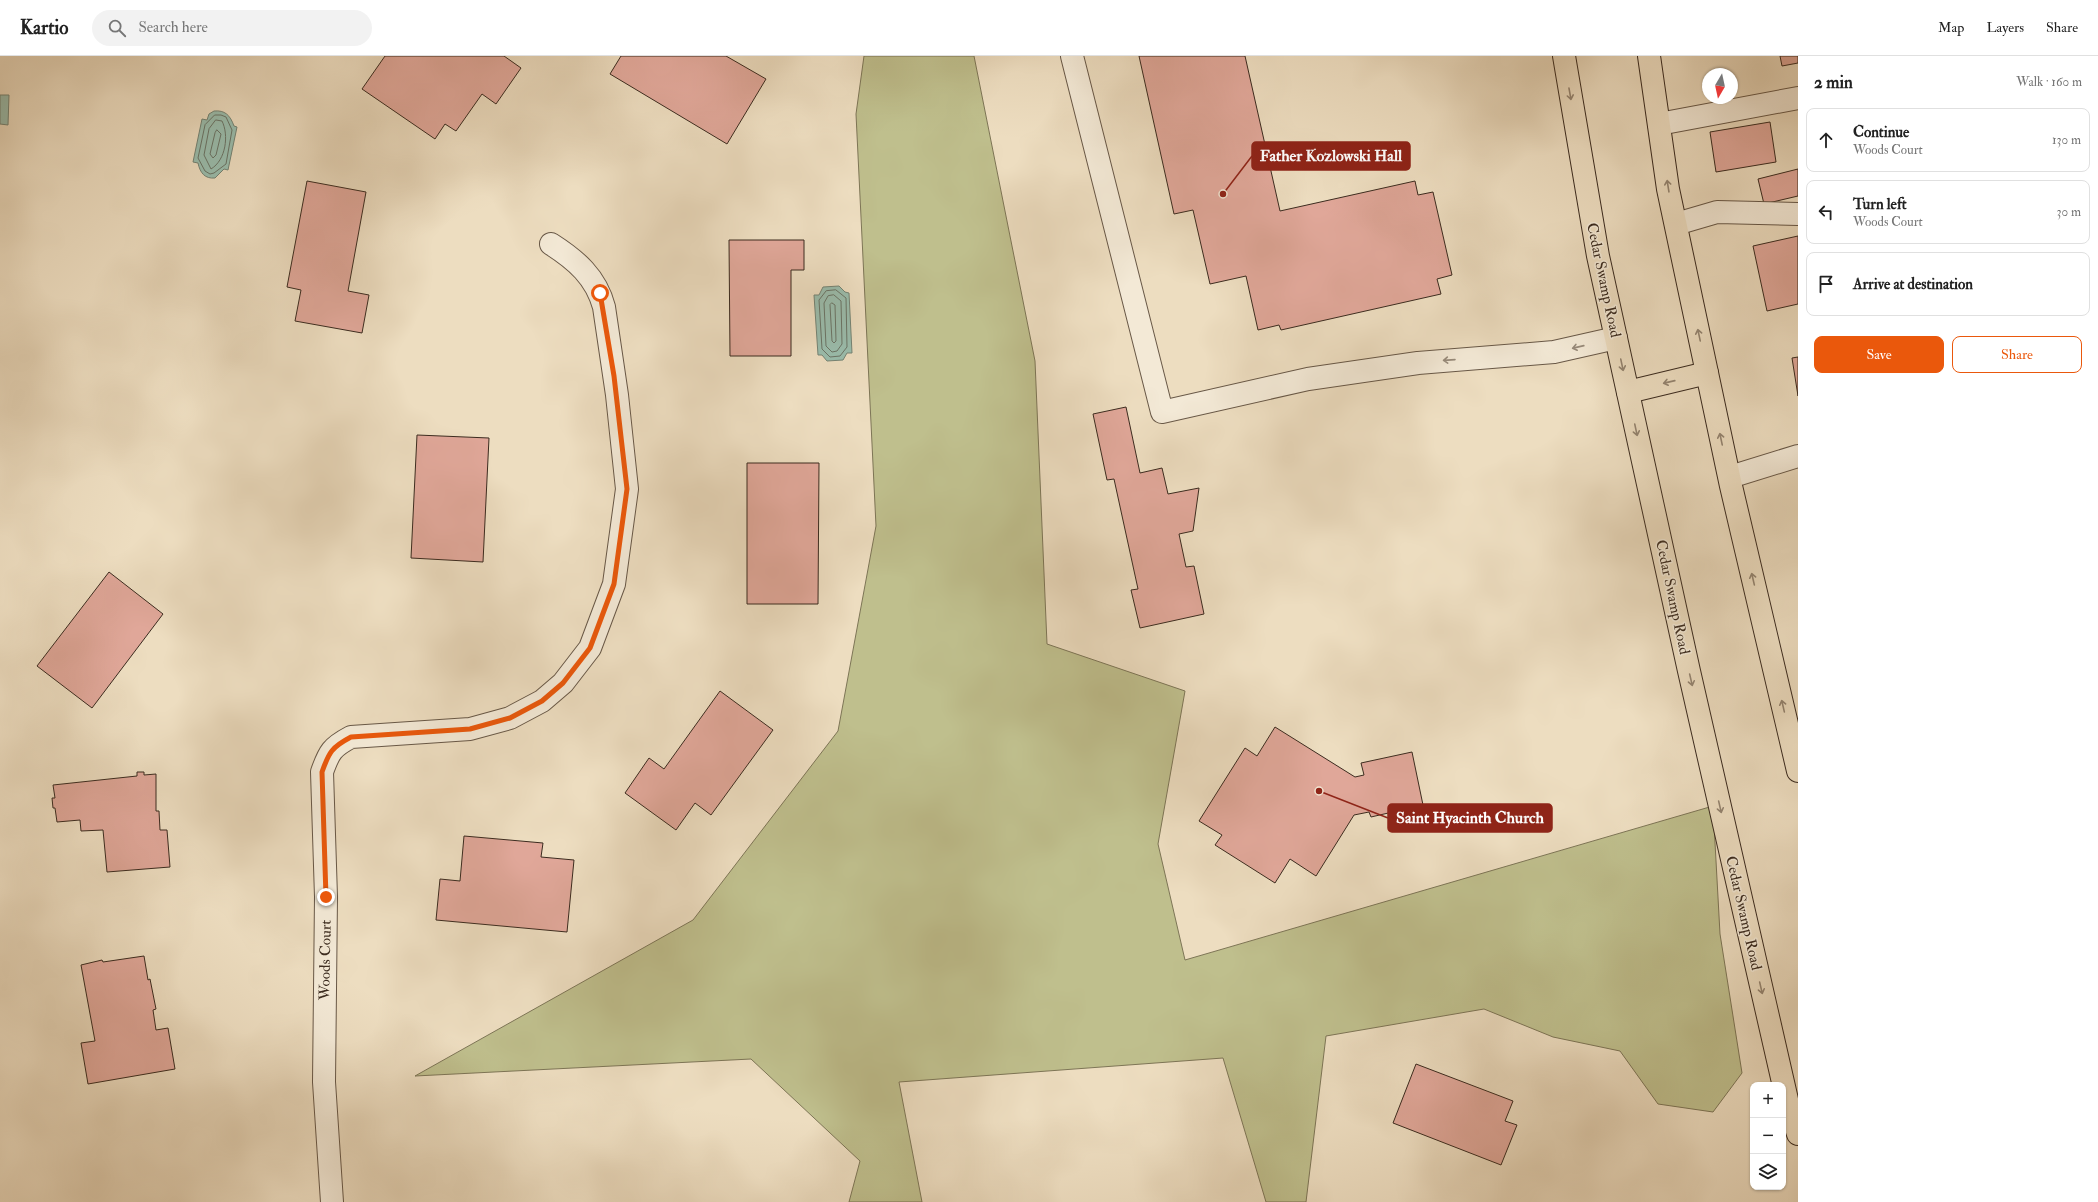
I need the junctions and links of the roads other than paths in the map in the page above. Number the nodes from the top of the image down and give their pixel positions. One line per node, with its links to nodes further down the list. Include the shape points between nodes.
1 (1072, 56): 9 (street, one-way to 1, via 1554,352 1418,363 1308,379 1162,412)
2 (1564, 56): 9 (main road, Cedar Swamp Road, one-way to 9, via 1598,256)
3 (1649, 56): 5 (main road)
4 (1798, 98): 5 (street)
5 (1659, 124): 7 (main road, one-way to 5)
6 (1798, 214): 7 (street, via 1717,212)
7 (1676, 224): 10 (main road, one-way to 7)
8 (551, 244): 16 (street, Woods Court, via 588,273 600,293 604,307 627,489 614,584 590,648 563,683 542,701 510,718 470,729 351,737 336,745 328,754 322,772 326,897 324,1082)
9 (1616, 338): 11 (main road, Cedar Swamp Road, one-way to 11)
10 (1707, 373): 11 (main road, one-way to 11); 13 (main road, one-way to 10)
11 (1628, 392): 15 (main road, Cedar Swamp Road, one-way to 15, via 1788,1104)
12 (1798, 456): 13 (street)
13 (1730, 477): 14 (main road, one-way to 13)
14 (1798, 771)
15 (1798, 1134)
16 (332, 1202)

